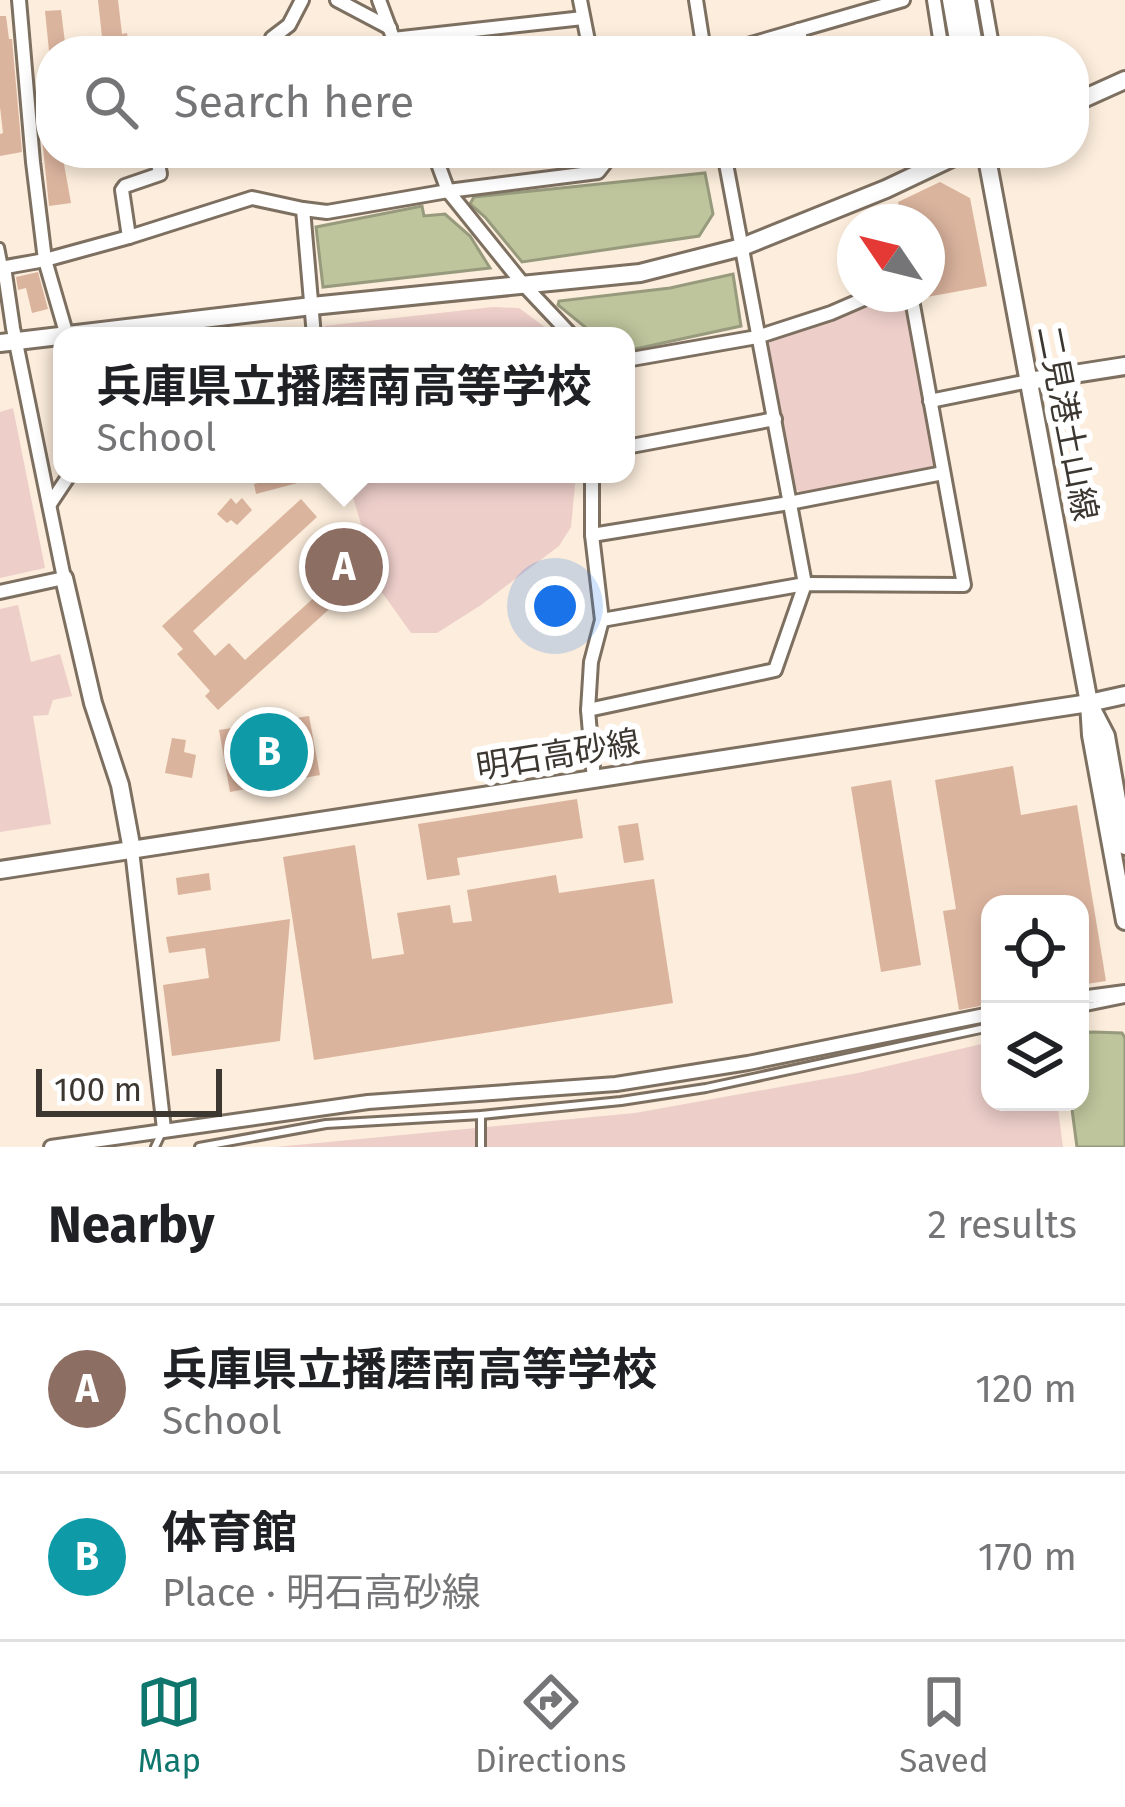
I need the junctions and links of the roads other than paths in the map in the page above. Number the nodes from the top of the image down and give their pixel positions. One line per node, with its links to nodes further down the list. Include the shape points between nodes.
1 (19, 0): 39 (street)
2 (302, 0): 14 (street)
3 (337, 0): 15 (street)
4 (379, 0): 16 (street)
5 (580, 0): 12 (street)
6 (696, 0): 19 (street)
7 (903, 0): 13 (street)
8 (934, 0): 22 (street)
9 (950, 0): 23 (main road)
10 (966, 0): 24 (main road)
11 (984, 0): 25 (street)
12 (583, 18): 17 (street); 18 (street)
13 (799, 30): 20 (street); 21 (street)
14 (275, 36)
15 (390, 36)
16 (393, 36)
17 (421, 36)
18 (587, 36)
19 (702, 36)
20 (778, 36)
21 (800, 36)
22 (940, 36)
23 (957, 36)
24 (972, 36)
25 (990, 36)
26 (1125, 80): 27 (main road)
27 (1089, 96)
28 (159, 168): 36 (street, via 122,190)
29 (440, 168): 34 (street)
30 (601, 168): 34 (street)
31 (727, 168): 38 (street)
32 (930, 168): 38 (main road)
33 (989, 168): 54 (main road, 二見港土山線)
34 (448, 191): 35 (street); 41 (street)
35 (303, 209): 36 (street, via 252,198); 42 (street)
36 (129, 237): 39 (street)
37 (0, 247): 40 (lane)
38 (742, 247): 41 (main road, via 640,273); 50 (street)
39 (45, 260): 40 (street); 45 (street)
40 (2, 268): 51 (street)
41 (524, 284): 42 (main road); 48 (street)
42 (313, 306): 46 (main road); 47 (street)
43 (837, 310): 50 (street)
44 (914, 312): 55 (street)
45 (65, 327)
46 (135, 327)
47 (314, 327)
48 (564, 327)
49 (53, 337): 51 (main road)
50 (757, 337): 52 (street); 56 (street)
51 (9, 342): 62 (street)
52 (635, 358)
53 (1125, 368): 54 (main road)
54 (1029, 381): 55 (street); 69 (main road, 二見港土山線)
55 (930, 401): 58 (street)
56 (776, 419): 57 (street); 61 (street)
57 (635, 446)
58 (944, 473): 61 (street); 65 (street, via 964,585)
59 (64, 483): 62 (street)
60 (592, 483): 63 (street)
61 (789, 503): 63 (street); 65 (street)
62 (50, 504): 64 (street)
63 (592, 535): 67 (street)
64 (64, 578): 66 (street); 73 (main road)
65 (805, 584): 67 (street); 70 (street, via 775,670)
66 (0, 592)
67 (602, 620): 70 (street)
68 (1125, 695): 69 (main road, 明石高砂線)
69 (1089, 703): 71 (main road, 明石高砂線); 72 (main road, 二見港土山線, via 1106,736); 75 (main road, 二見港土山線)
70 (588, 710): 71 (street)
71 (594, 779): 73 (main road, 明石高砂線)
72 (1125, 846)
73 (132, 850): 74 (main road, 明石高砂線); 82 (street)
74 (0, 870)
75 (1125, 921)
76 (1125, 995): 77 (street); 78 (lane)
77 (1089, 997)
78 (1089, 1005)
79 (981, 1016): 82 (street, via 616,1084 368,1102)
80 (981, 1029): 81 (lane, via 706,1088)
81 (481, 1115): 85 (lane, via 326,1124); 86 (lane)
82 (164, 1129): 83 (street); 84 (lane)
83 (51, 1147)
84 (155, 1147)
85 (199, 1147)
86 (481, 1147)

